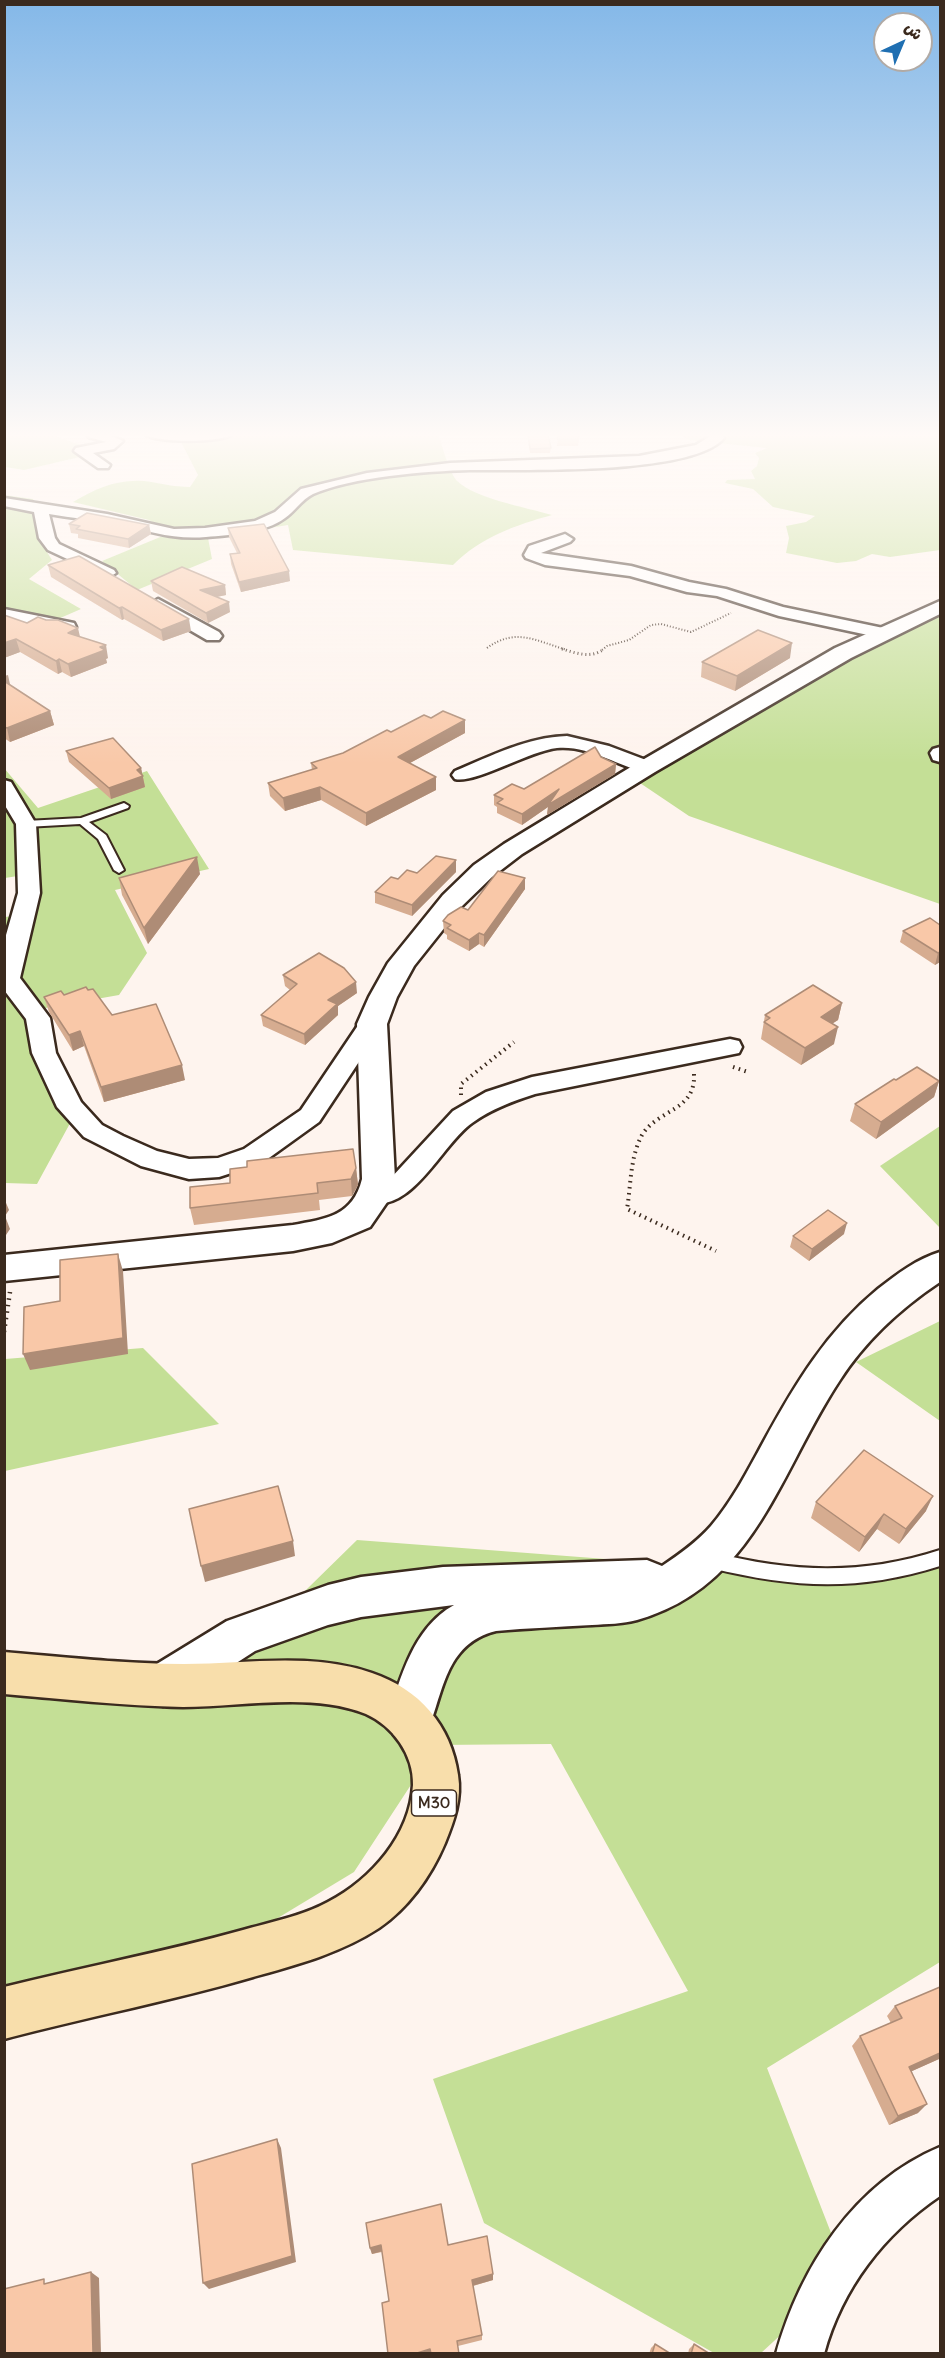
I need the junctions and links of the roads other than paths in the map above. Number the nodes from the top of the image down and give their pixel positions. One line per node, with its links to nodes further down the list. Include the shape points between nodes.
1 (51, 544): 3 (street)
2 (549, 544): 8 (street, via 534,549 532,555 631,571 778,611)
3 (123, 583)
4 (146, 597): 9 (street)
5 (940, 607): 8 (street)
6 (4, 614): 7 (street)
7 (70, 628)
8 (882, 633): 10 (street)
9 (213, 636)
10 (647, 767): 11 (street, via 560,742); 17 (street, via 483,871 452,901 402,963)
11 (462, 775)
12 (4, 786): 15 (street)
13 (124, 806): 14 (lane)
14 (82, 821): 15 (lane); 16 (lane, via 102,837)
15 (26, 824): 17 (street, via 30,893 8,979 38,1018 44,1053 70,1107 93,1131 150,1159 189,1169 219,1167 253,1156 310,1116)
16 (119, 870)
17 (372, 1024): 19 (street, via 380,1152)
18 (730, 1047): 19 (street, via 532,1086 495,1098 462,1117 400,1186)
19 (375, 1195): 21 (street, via 358,1218 332,1230 293,1238)
20 (940, 1265): 23 (street, via 866,1321 834,1357 743,1515 717,1549)
21 (9, 1268)
22 (940, 1558): 23 (lane, via 867,1574 817,1577)
23 (695, 1566): 25 (street, via 627,1580 443,1586 362,1597 242,1635); 26 (street, via 660,1590 637,1600 514,1609 465,1618 437,1644 419,1682)
24 (4, 1673): 25 (highway, M30)
25 (163, 1685): 26 (highway, M30, via 285,1683 350,1688 376,1695)
26 (410, 1719): 27 (highway, M30, via 433,1755 437,1789 421,1841 382,1896 348,1919 296,1939 224,1961)
27 (4, 2013)
28 (940, 2170): 29 (street, via 916,2185 860,2236 825,2285)
29 (800, 2354)

